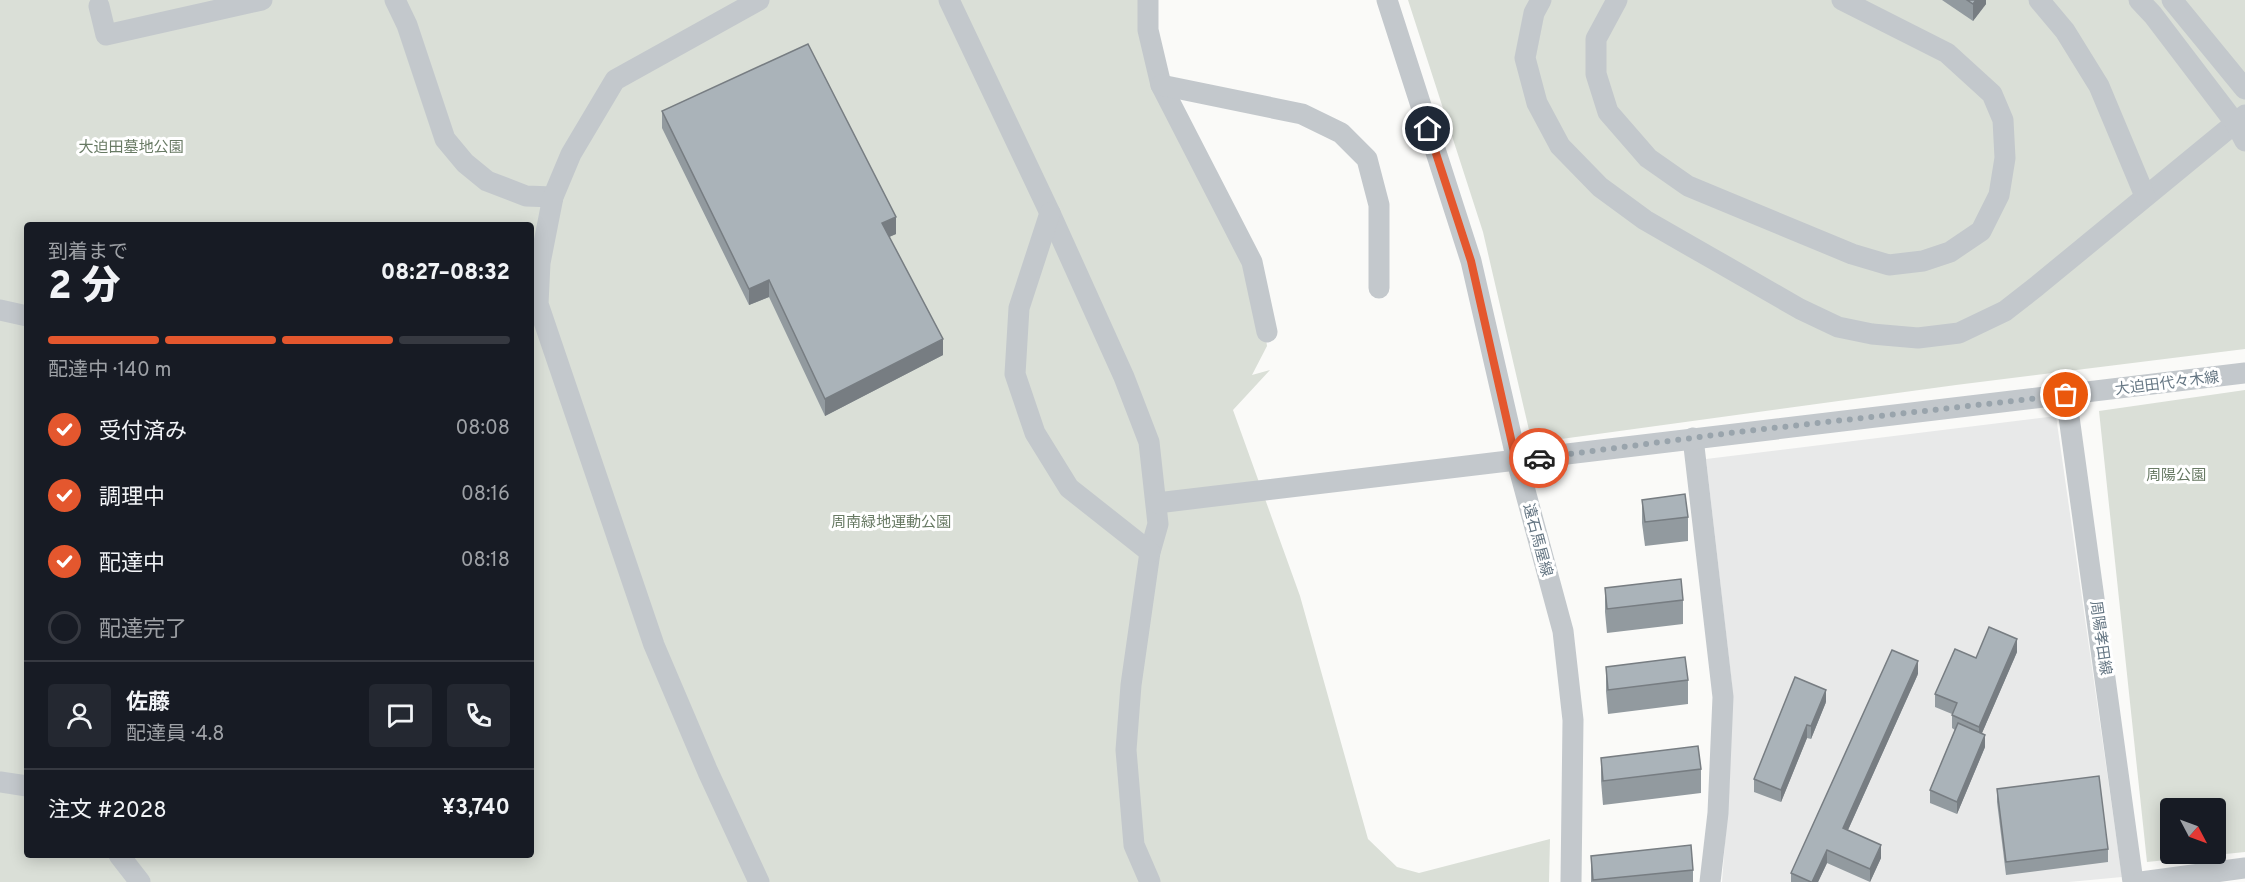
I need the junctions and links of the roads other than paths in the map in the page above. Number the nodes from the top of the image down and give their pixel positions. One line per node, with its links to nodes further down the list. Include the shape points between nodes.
1 (262, 0): 12 (street, via 106,35)
2 (395, 0): 18 (street, via 445,139 487,181 526,196)
3 (759, 0): 18 (street, via 615,80 571,154)
4 (949, 0): 19 (street)
5 (1148, 0): 14 (street, via 1148,30)
6 (1387, 0): 27 (street, 遠石馬屋線, via 1471,261)
7 (1541, 0): 17 (street, via 1534,13 1526,58 1537,103 1560,146 1600,187 1645,220 1838,327 1918,338 1959,333 2005,311)
8 (1617, 0): 9 (street, via 1596,39 1596,74 1608,112 1648,158 1688,186 1852,254 1889,265 1923,261 1950,252 1982,231 1999,195 2005,159 2003,120 1992,94 1947,53)
9 (1842, 0)
10 (2039, 0): 17 (street, via 2065,31 2099,86)
11 (2171, 0): 13 (street); 15 (street)
12 (99, 6)
13 (2146, 7): 16 (street)
14 (1161, 85): 20 (street, via 1302,114 1341,133 1367,159 1379,205); 23 (street, via 1252,262)
15 (2245, 89)
16 (2242, 127): 17 (street)
17 (2145, 196)
18 (553, 197): 35 (street, via 540,262 538,304 654,645)
19 (1050, 213): 28 (street, via 1149,442); 29 (street, via 1019,308 1015,374 1035,433 1068,488)
20 (1379, 288)
21 (0, 310): 22 (street)
22 (24, 315)
23 (1267, 332)
24 (2245, 373): 25 (street, 大迫田代々木線)
25 (2066, 395): 26 (street, 大迫田代々木線); 39 (street, 周陽孝田線)
26 (1693, 438): 27 (street, 大迫田代々木線); 38 (street, via 1723,697 1718,813)
27 (1516, 461): 28 (street, 大迫田代々木線); 37 (street, 遠石馬屋線, via 1563,631 1573,720)
28 (1156, 503): 29 (street, via 1158,524)
29 (1150, 552): 36 (street, via 1126,750 1134,845)
30 (0, 782): 31 (street)
31 (24, 786)
32 (121, 858): 34 (street)
33 (2245, 868): 40 (street)
34 (140, 882)
35 (759, 882)
36 (1150, 882)
37 (1571, 882)
38 (1710, 882)
39 (2133, 882)
40 (2141, 882)

